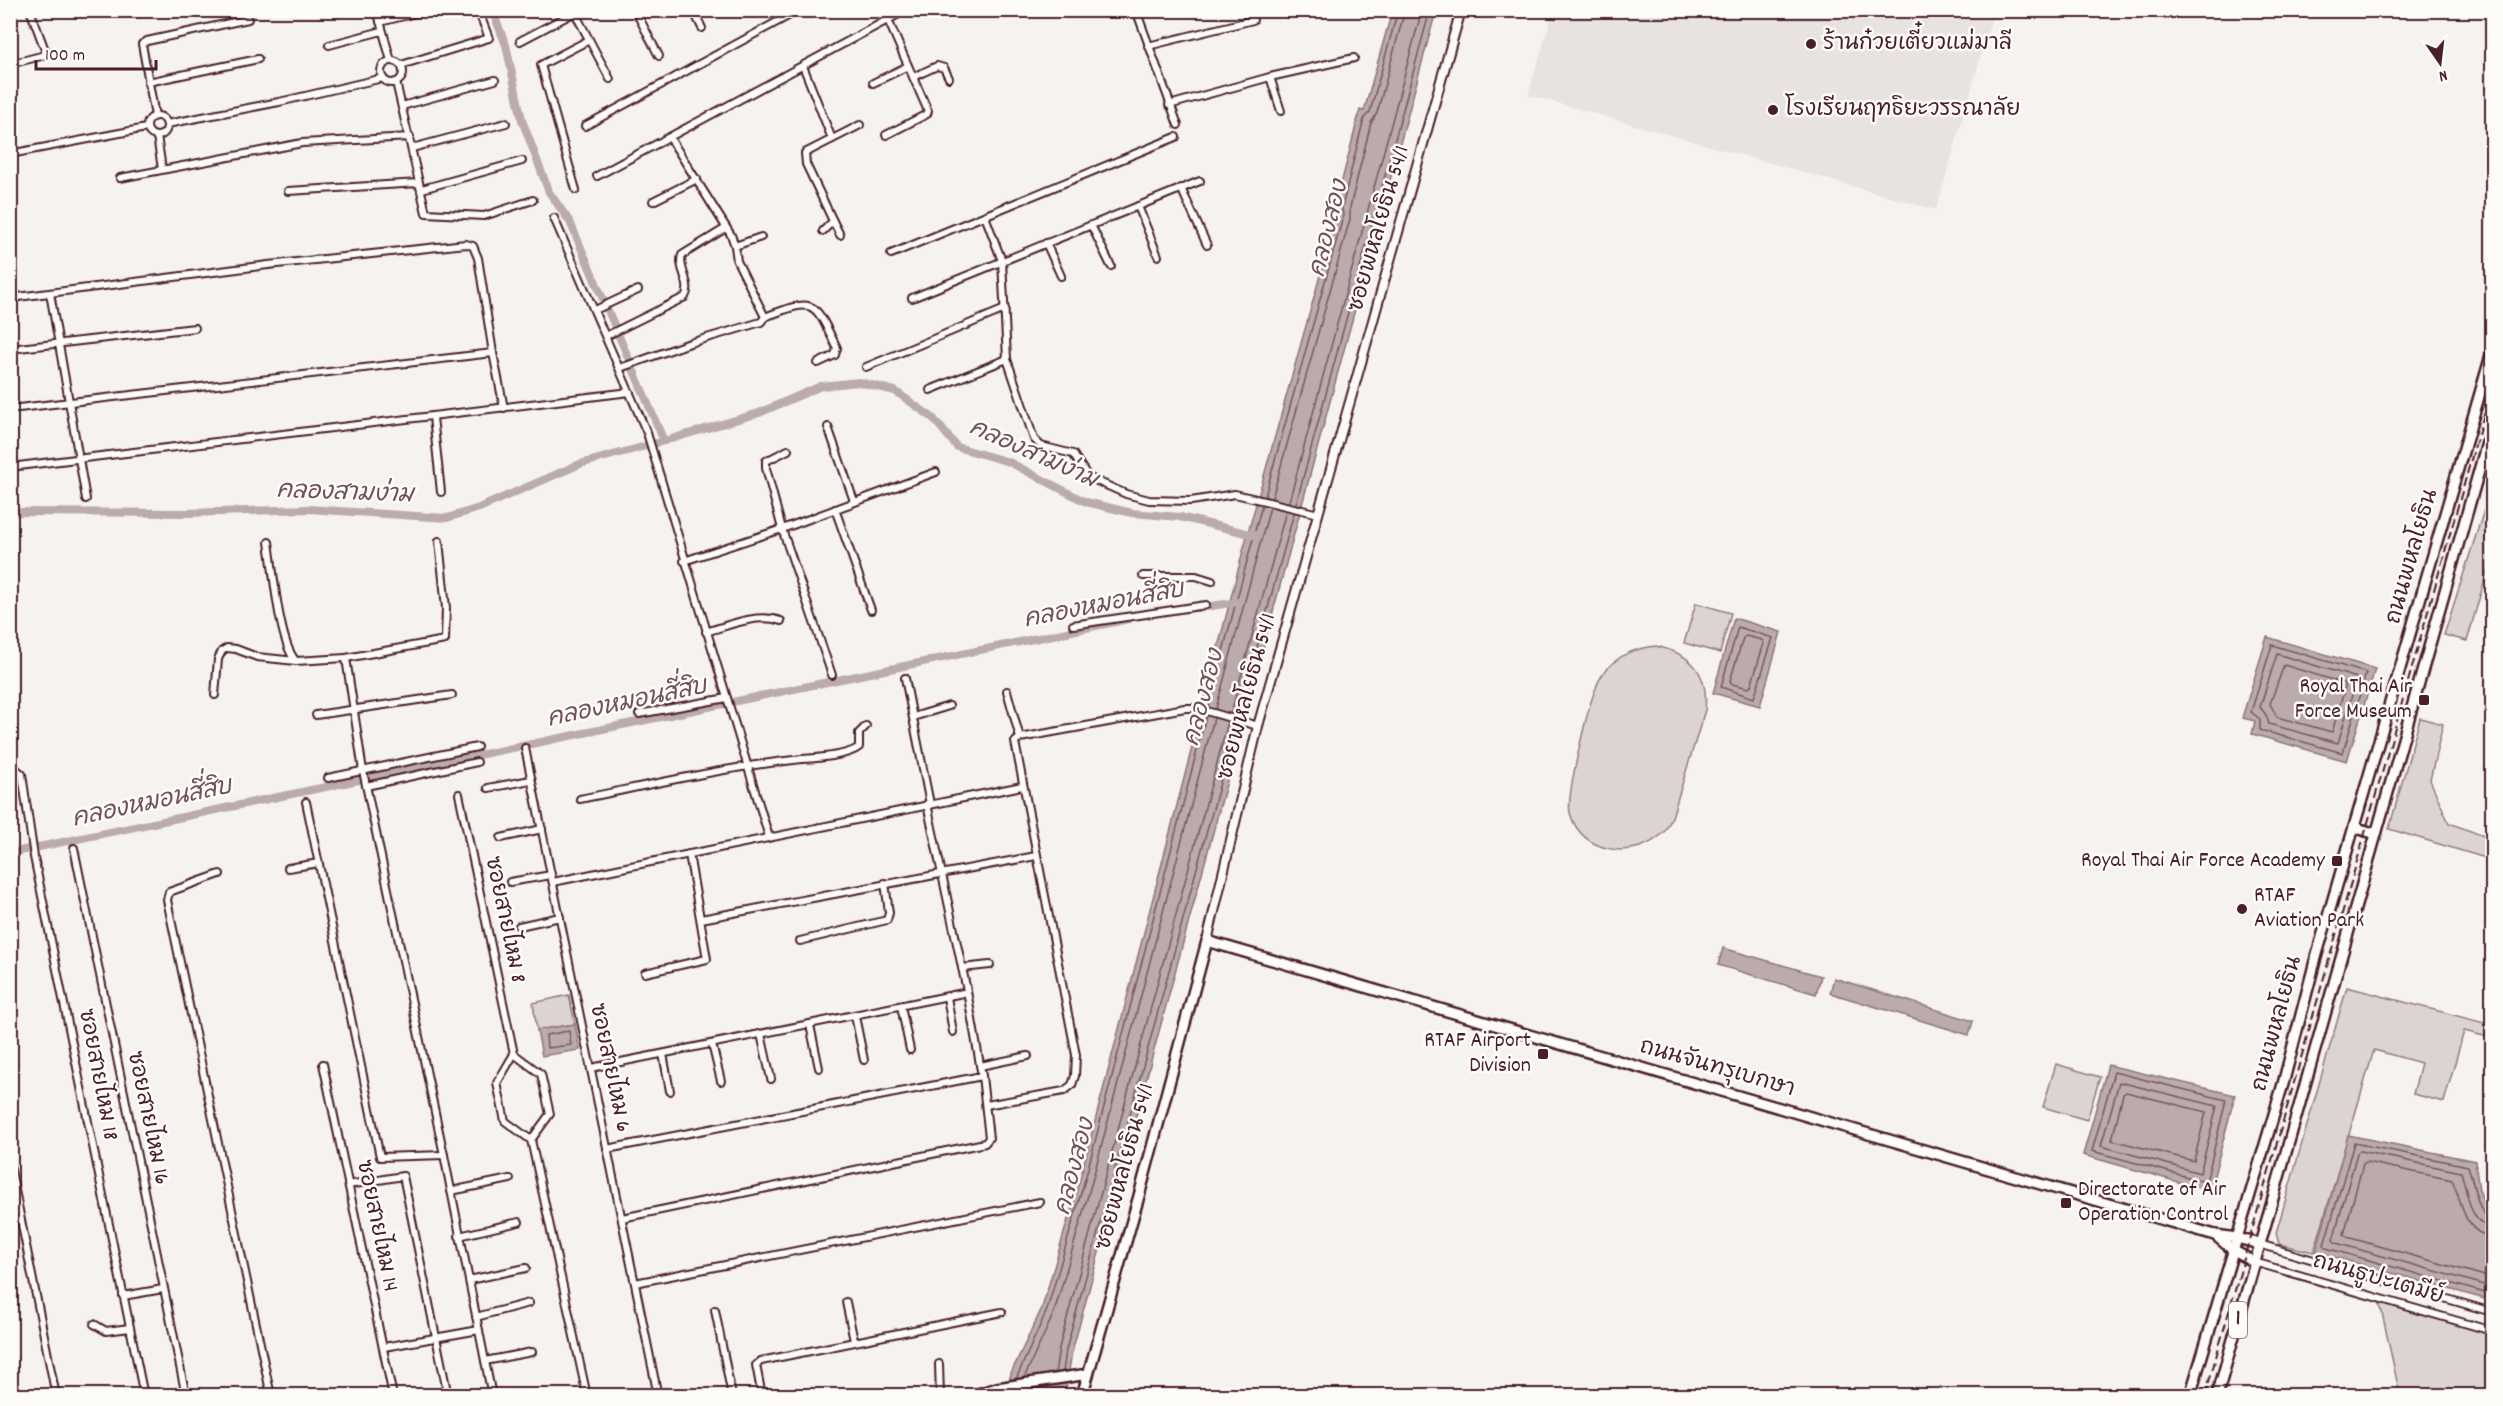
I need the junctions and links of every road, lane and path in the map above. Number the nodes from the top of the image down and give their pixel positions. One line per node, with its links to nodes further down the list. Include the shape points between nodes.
1 (30, 10): 26 (street, via 45,55)
2 (377, 10): 15 (street)
3 (428, 10): 15 (street)
4 (478, 10): 27 (street, via 489,38)
5 (635, 10): 22 (street)
6 (693, 10): 16 (street)
7 (799, 10): 47 (street)
8 (906, 10): 13 (street)
9 (1136, 10): 21 (street)
10 (1461, 10): 119 (street, ซอยพหลโยธิน 54/1)
11 (577, 12): 18 (street); 19 (street)
12 (248, 19): 36 (street, via 142,44)
13 (888, 20): 28 (street); 29 (street)
14 (1253, 20): 21 (street)
15 (380, 22): 17 (street)
16 (702, 28)
17 (382, 31): 20 (street); 25 (street)
18 (589, 40): 35 (street); 65 (street, via 542,65)
19 (520, 41)
20 (329, 45)
21 (1148, 46): 39 (street)
22 (659, 57)
23 (1354, 58): 31 (street)
24 (258, 59): 36 (street)
25 (391, 61): 27 (street); 32 (street, via 381,67)
26 (10, 64)
27 (401, 65): 37 (street, via 402,76)
28 (803, 66): 53 (street); 54 (street)
29 (908, 66): 30 (street); 38 (street)
30 (914, 77): 33 (street, via 941,66); 49 (street, via 928,113)
31 (1270, 77): 39 (street); 41 (street)
32 (382, 78): 37 (street); 44 (street)
33 (949, 78)
34 (495, 80): 40 (street)
35 (610, 80)
36 (148, 82): 42 (street)
37 (396, 82): 40 (street)
38 (873, 83)
39 (1169, 105): 46 (street)
40 (402, 106): 51 (street)
41 (1281, 111)
42 (155, 116): 44 (street); 48 (street)
43 (506, 123): 55 (street)
44 (167, 124): 50 (street, via 166,131)
45 (860, 125): 54 (street)
46 (1178, 125)
47 (585, 126)
48 (146, 128): 50 (street); 56 (street)
49 (886, 135)
50 (157, 136): 58 (street)
51 (410, 137): 55 (street); 58 (street, via 302,143)
52 (1176, 137): 70 (street)
53 (670, 138): 59 (street); 61 (street)
54 (832, 139): 72 (street, via 804,156)
55 (412, 148): 63 (street)
56 (10, 154)
57 (522, 161): 63 (street)
58 (162, 169): 60 (street)
59 (597, 176)
60 (120, 178)
61 (697, 179): 68 (street); 74 (street)
62 (1200, 181): 64 (street)
63 (421, 186): 66 (street); 67 (street, via 426,213 484,216)
64 (1181, 188): 69 (street); 79 (street)
65 (576, 190)
66 (288, 191)
67 (533, 200)
68 (653, 201)
69 (1138, 206): 73 (street); 82 (street)
70 (985, 216): 81 (street); 83 (street)
71 (554, 218): 90 (street)
72 (833, 221): 75 (street); 76 (street)
73 (1091, 225): 78 (street); 84 (street)
74 (726, 228): 80 (street); 94 (street, via 682,255 688,290 685,297)
75 (823, 231)
76 (840, 235)
77 (761, 237): 80 (street)
78 (1046, 243): 83 (street); 85 (street)
79 (1207, 245)
80 (735, 246): 92 (street, via 737,261)
81 (891, 254)
82 (1158, 256)
83 (1002, 261): 89 (street); 91 (street)
84 (1111, 266)
85 (1061, 276)
86 (638, 290): 90 (street)
87 (50, 293): 88 (street); 95 (street); 98 (street, via 466,244 473,246 478,258)
88 (10, 298)
89 (912, 298)
90 (597, 309): 94 (street)
91 (1005, 309): 99 (street); 102 (street)
92 (765, 318): 100 (street, via 801,304 814,308 838,351); 101 (street)
93 (195, 328): 95 (street)
94 (608, 335): 101 (street)
95 (57, 343): 96 (street); 105 (street)
96 (10, 349)
97 (2493, 352): 162 (main road, ถนนพหลโยธิน)
98 (493, 353): 105 (street); 106 (street)
99 (1007, 359): 103 (street); 119 (street, via 1034,439 1041,446 1073,454 1088,477 1149,500 1191,501 1235,494)
100 (818, 363)
101 (623, 367): 104 (street)
102 (866, 368)
103 (930, 390)
104 (630, 392): 106 (street); 123 (street, via 654,454)
105 (68, 402): 107 (street); 112 (street)
106 (504, 408): 108 (street)
107 (10, 409)
108 (433, 417): 112 (street); 115 (street)
109 (2493, 425): 164 (main road, ถนนพหลโยธิน)
110 (828, 427): 117 (street)
111 (788, 450): 120 (street, via 769,459 766,465)
112 (78, 459): 113 (street); 116 (street)
113 (10, 467)
114 (936, 471): 117 (street)
115 (441, 492)
116 (86, 499)
117 (854, 501): 118 (street)
118 (835, 509): 120 (street); 127 (street)
119 (1319, 514): 145 (street, ซอยพหลโยธิน 54/1)
120 (782, 529): 123 (street); 133 (street)
121 (440, 541): 131 (street, via 445,640)
122 (269, 542): 132 (street, via 280,615 291,656)
123 (684, 561): 130 (street)
124 (1143, 576): 125 (street, via 1196,576)
125 (1212, 581)
126 (1206, 605): 129 (street)
127 (871, 610)
128 (781, 621): 130 (street, via 755,619)
129 (1073, 625)
130 (706, 632): 138 (street)
131 (346, 658): 132 (street); 140 (street)
132 (296, 661): 136 (street, via 257,657 227,648 218,659)
133 (832, 675)
134 (905, 678): 143 (street)
135 (1007, 691): 146 (street)
136 (215, 695)
137 (452, 695): 140 (street)
138 (728, 699): 141 (street); 150 (street)
139 (949, 706): 143 (street)
140 (353, 708): 142 (street); 152 (street)
141 (639, 714)
142 (316, 715)
143 (913, 717): 161 (street)
144 (866, 726): 150 (street, via 861,729 856,750)
145 (1258, 726): 146 (street, via 1196,708); 181 (street, ซอยพหลโยธิน 54/1)
146 (1020, 738): 156 (street, via 1014,745)
147 (477, 747): 152 (street)
148 (525, 748): 154 (street, ซอยสายไหม 6)
149 (477, 762): 155 (street)
150 (748, 764): 159 (street); 165 (street)
151 (10, 768): 227 (street, ซอยสายไหม 18, via 22,774 34,857)
152 (363, 771): 153 (street); 155 (street)
153 (328, 778)
154 (531, 780): 157 (street); 163 (street, ซอยสายไหม 6)
155 (366, 784): 209 (street)
156 (1022, 786): 161 (street); 169 (street)
157 (488, 788)
158 (459, 794): 194 (street, ซอยสายไหม 8)
159 (580, 799)
160 (306, 802): 170 (street)
161 (929, 804): 165 (street); 172 (street)
162 (2354, 826): 164 (main road); 219 (main road, ถนนพหลโยธิน)
163 (542, 829): 166 (street); 174 (street, ซอยสายไหม 6)
164 (2376, 834): 220 (main road, ถนนพหลโยธิน)
165 (769, 837): 168 (street)
166 (501, 838)
167 (74, 848): 226 (street, ซอยสายไหม 16)
168 (689, 854): 174 (street); 178 (street)
169 (1036, 856): 172 (street); 206 (street, via 1077,1070 1072,1085 1064,1091)
170 (319, 863): 171 (street); 209 (street, via 380,1157)
171 (288, 868)
172 (943, 872): 176 (street); 183 (street)
173 (220, 874): 248 (street, via 169,892 167,900)
174 (552, 878): 175 (street); 177 (street, ซอยสายไหม 6)
175 (510, 882)
176 (885, 883): 178 (street); 180 (street, via 889,913 886,920)
177 (560, 916): 179 (street); 200 (street, ซอยสายไหม 6)
178 (701, 919): 184 (street, via 706,959)
179 (519, 926)
180 (800, 941)
181 (1207, 941): 217 (main road, ถนนจันทรุเบกษา); 244 (main road, ซอยพหลโยธิน 54/1)
182 (990, 965): 183 (street)
183 (962, 968): 199 (street)
184 (645, 973)
185 (963, 993): 186 (street)
186 (947, 997): 187 (street); 190 (street)
187 (901, 1006): 188 (street); 193 (street)
188 (855, 1016): 189 (street); 197 (street)
189 (810, 1025): 191 (street); 201 (street)
190 (953, 1032)
191 (761, 1034): 192 (street); 203 (street)
192 (712, 1044): 195 (street); 204 (street)
193 (910, 1050)
194 (514, 1054): 207 (street, via 497,1083 505,1121); 207 (street, via 541,1074 550,1114)
195 (663, 1054): 200 (street); 205 (street)
196 (1028, 1056): 199 (street)
197 (864, 1060)
198 (323, 1064): 212 (street, ซอยสายไหม 14)
199 (980, 1066): 202 (street)
200 (591, 1068): 208 (street, ซอยสายไหม 6)
201 (819, 1068)
202 (982, 1076): 206 (street); 208 (street)
203 (771, 1079)
204 (721, 1081)
205 (670, 1091)
206 (986, 1105): 215 (street, via 989,1138 985,1143)
207 (531, 1140): 252 (street)
208 (608, 1149): 215 (street, ซอยสายไหม 6)
209 (444, 1155): 213 (street)
210 (10, 1165): 245 (street)
211 (510, 1179): 213 (street)
212 (348, 1185): 238 (street, via 403,1176); 240 (street, ซอยสายไหม 14)
213 (451, 1191): 218 (street)
214 (1040, 1202): 225 (street)
215 (622, 1218): 225 (street, ซอยสายไหม 6)
216 (519, 1222): 218 (street)
217 (2215, 1235): 219 (main road, ถนนจันทรุเบกษา); 221 (main road, ถนนจันทรุเบกษา)
218 (459, 1236): 224 (street)
219 (2237, 1238): 220 (main road, ถนนจันทรุเบกษา); 221 (main road, ถนนพหลโยธิน)
220 (2259, 1244): 222 (main road, ถนนพหลโยธิน); 232 (street, ถนนธูปะเตมีย์)
221 (2234, 1251): 222 (main road, ถนนจันทรุเบกษา); 259 (main road, ถนนพหลโยธิน / 1)
222 (2254, 1262): 237 (street, ถนนธูปะเตมีย์); 260 (main road, ถนนพหลโยธิน / 1)
223 (526, 1268): 224 (street)
224 (469, 1280): 233 (street)
225 (635, 1283): 253 (street, ซอยสายไหม 6)
226 (163, 1289): 227 (street); 247 (street, ซอยสายไหม 16)
227 (123, 1296): 235 (street, ซอยสายไหม 18)
228 (846, 1302): 239 (street)
229 (529, 1303): 233 (street)
230 (715, 1310): 254 (street)
231 (1002, 1312): 239 (street)
232 (2493, 1312)
233 (476, 1317): 236 (street)
234 (94, 1324): 235 (street, via 106,1331)
235 (130, 1328): 246 (street, ซอยสายไหม 18)
236 (479, 1330): 238 (street); 242 (street)
237 (2493, 1332)
238 (436, 1336): 240 (street); 250 (street)
239 (854, 1341): 255 (street, via 761,1360 756,1372)
240 (384, 1347): 249 (street, ซอยสายไหม 14)
241 (532, 1352): 242 (street)
242 (485, 1361): 251 (street)
243 (939, 1364): 256 (street)
244 (1088, 1374): 257 (main road); 258 (main road, ซอยพหลโยธิน 54/1)
245 (56, 1395)
246 (144, 1395)
247 (186, 1395)
248 (271, 1395)
249 (393, 1395)
250 (448, 1395)
251 (492, 1395)
252 (587, 1395)
253 (658, 1395)
254 (732, 1395)
255 (762, 1395)
256 (940, 1395)
257 (972, 1395)
258 (1082, 1395)
259 (2190, 1395)
260 (2217, 1395)

